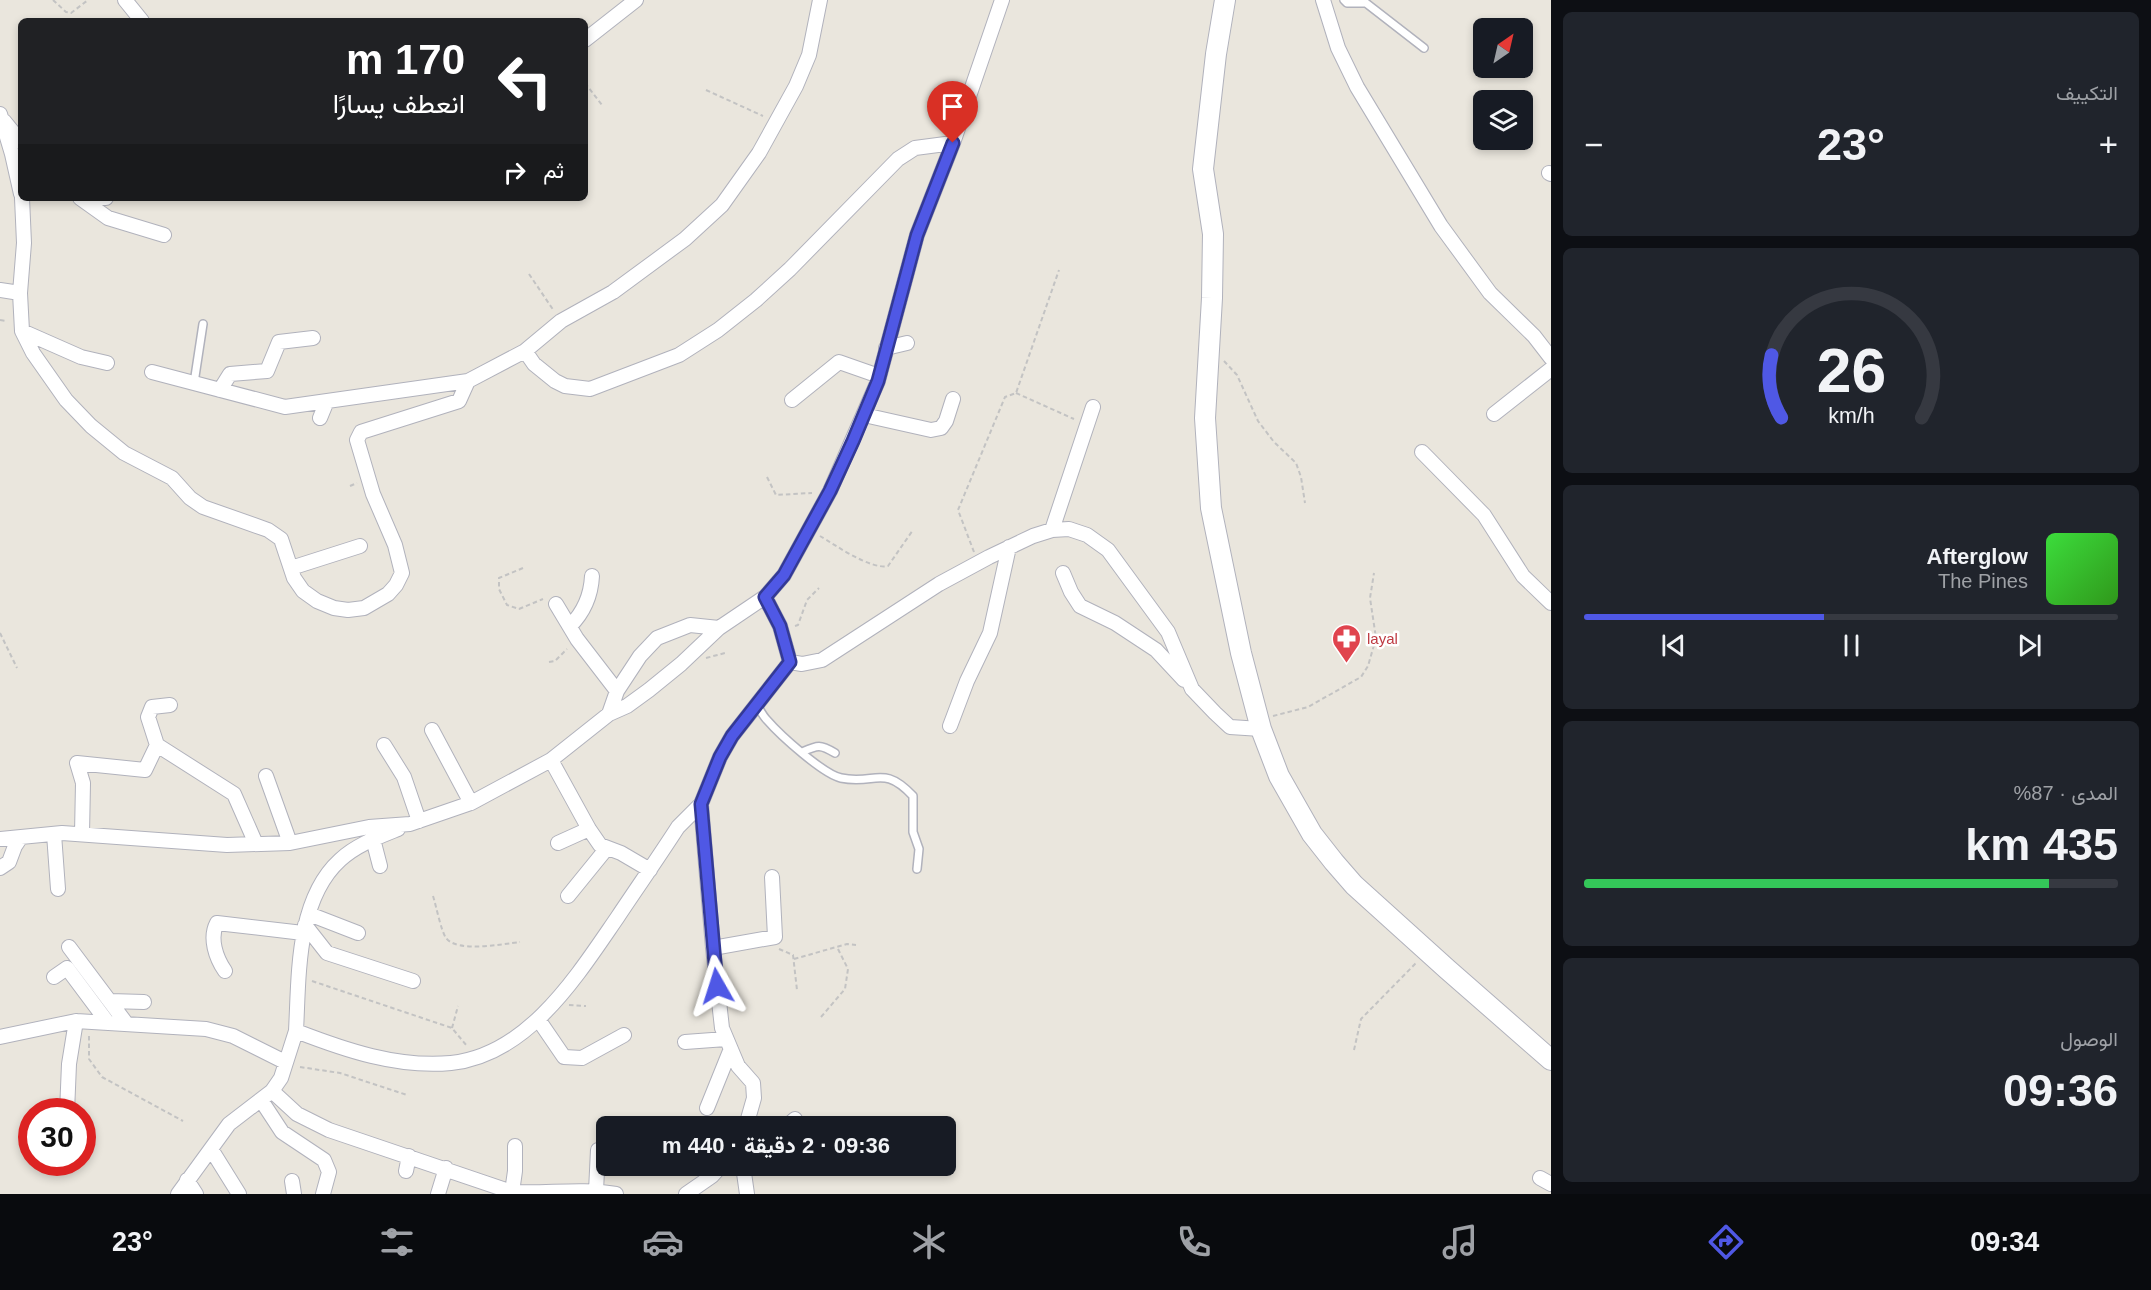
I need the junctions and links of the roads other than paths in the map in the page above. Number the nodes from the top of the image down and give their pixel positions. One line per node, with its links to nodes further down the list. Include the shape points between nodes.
1 (125, 0): 8 (street)
2 (636, 0): 9 (street)
3 (820, 0): 25 (street, via 809,55 796,86 759,153 722,205 693,232 613,292 561,321)
4 (1002, 0): 13 (street)
5 (1225, 0): 59 (main road, via 1203,169 1213,234 1205,418 1211,508)
6 (1323, 0): 26 (street, via 1338,48 1357,87 1441,225 1490,293)
7 (1344, 0): 10 (lane, via 1366,3)
8 (140, 18)
9 (588, 38)
10 (1424, 48)
11 (0, 116): 12 (street); 14 (street)
12 (18, 138)
13 (953, 143): 24 (street, via 917,235); 25 (street, via 915,148 898,159 756,300 679,355 591,390 555,381)
14 (18, 182)
15 (21, 201): 19 (street, via 24,243)
16 (84, 201): 17 (street, via 108,218)
17 (164, 235)
18 (0, 290): 19 (street)
19 (20, 293): 21 (street)
20 (203, 324): 32 (lane)
21 (22, 331): 27 (street, via 81,357); 45 (street, via 66,400 92,426 124,453 172,478 203,507 268,530 280,539)
22 (313, 338): 33 (street, via 279,342 267,371 230,374)
23 (907, 343): 24 (street)
24 (886, 348): 30 (street)
25 (525, 351): 31 (street)
26 (1551, 358)
27 (107, 363)
28 (1551, 369): 38 (street)
29 (152, 372): 32 (street)
30 (879, 376): 35 (street, via 839,362); 39 (street)
31 (468, 381): 36 (street); 45 (street, via 459,401 373,427 361,432 357,440 401,564 402,573 388,594 364,608 334,608 303,591)
32 (194, 384): 33 (street)
33 (220, 390): 36 (street, via 285,407)
34 (953, 399): 39 (street, via 946,421 931,430)
35 (792, 400)
36 (327, 401): 40 (street)
37 (1093, 407): 42 (street)
38 (1494, 414)
39 (864, 415): 48 (street, via 810,529 784,575)
40 (320, 418)
41 (1422, 452): 49 (street, via 1484,515 1523,576)
42 (1052, 530): 44 (street); 54 (street, via 1087,535 1108,550 1168,632)
43 (360, 546): 45 (street)
44 (1009, 547): 53 (street, via 939,584 822,660); 60 (street, via 990,633)
45 (291, 568)
46 (1063, 573): 54 (street, via 1080,606 1156,650)
47 (592, 576): 51 (street, via 586,606)
48 (765, 597): 52 (street); 53 (street)
49 (1551, 603)
50 (556, 604): 51 (street)
51 (570, 626): 55 (street)
52 (719, 628): 55 (street, via 690,625 657,638); 58 (street, via 649,690)
53 (790, 662): 57 (street)
54 (1192, 688): 59 (street, via 1230,727)
55 (617, 691): 58 (street)
56 (171, 705): 62 (street, via 152,707 148,717)
57 (757, 705): 64 (lane, via 767,720); 69 (street, via 724,750)
58 (609, 714): 66 (street)
59 (1260, 724): 106 (main road, via 1279,776 1312,834 1354,885)
60 (950, 726)
61 (432, 730): 68 (street)
62 (157, 745): 73 (street, via 145,770 76,763 83,783); 79 (street, via 234,795)
63 (384, 745): 70 (street, via 404,777)
64 (802, 752): 65 (lane, via 824,746); 83 (lane, via 837,777 859,780 885,776 913,796 913,832 919,849)
65 (835, 753)
66 (551, 760): 68 (street); 71 (street)
67 (266, 776): 77 (street)
68 (471, 803): 70 (street)
69 (701, 804): 84 (street, via 678,827); 91 (street)
70 (414, 823): 76 (street); 77 (street, via 369,827)
71 (589, 829): 78 (street); 80 (street, via 600,845)
72 (54, 834): 73 (street); 74 (street); 86 (street)
73 (82, 834): 79 (street)
74 (21, 837): 75 (street); 82 (street, via 9,862)
75 (0, 839)
76 (373, 839): 81 (street); 88 (street, via 333,867 320,887)
77 (290, 843): 79 (street)
78 (558, 843)
79 (256, 844)
80 (607, 848): 84 (street); 87 (street)
81 (380, 866)
82 (0, 868)
83 (917, 869)
84 (650, 870): 97 (street, via 559,998)
85 (772, 877): 91 (street, via 775,937)
86 (58, 890)
87 (568, 896)
88 (306, 924): 89 (street); 92 (street, via 217,923 213,942); 94 (street, via 327,953); 101 (street, via 298,976)
89 (358, 933)
90 (69, 947): 95 (street)
91 (712, 948): 105 (street, via 722,1028)
92 (225, 971)
93 (54, 977): 99 (street, via 67,969)
94 (413, 981)
95 (110, 1001): 96 (street); 100 (street)
96 (144, 1002)
97 (538, 1019): 101 (street, via 523,1032 478,1056 451,1063 386,1060); 102 (street, via 564,1057 582,1058)
98 (76, 1021): 99 (street); 103 (street); 109 (street)
99 (108, 1023): 100 (street)
100 (126, 1023): 107 (street, via 219,1032)
101 (296, 1031): 107 (street)
102 (624, 1035)
103 (0, 1037)
104 (685, 1042): 105 (street)
105 (728, 1045): 111 (street); 112 (street, via 738,1066 753,1083)
106 (1551, 1060)
107 (285, 1062): 108 (street)
108 (272, 1091): 110 (street); 115 (street, via 297,1114 328,1130)
109 (68, 1098)
110 (261, 1100): 114 (street, via 229,1124); 128 (street, via 282,1132 324,1160 328,1172)
111 (707, 1108)
112 (749, 1116)
113 (515, 1146): 123 (street)
114 (211, 1149): 121 (street); 127 (street)
115 (409, 1156): 116 (street); 117 (street)
116 (446, 1168): 123 (street); 129 (street)
117 (406, 1171)
118 (597, 1176): 122 (street)
119 (712, 1176): 131 (street)
120 (744, 1176): 132 (street)
121 (188, 1180): 125 (street); 126 (street)
122 (596, 1191): 124 (street); 130 (street)
123 (512, 1192): 124 (street)
124 (551, 1193)
125 (178, 1194)
126 (196, 1194)
127 (238, 1194)
128 (323, 1194)
129 (438, 1194)
130 (616, 1194)
131 (686, 1194)
132 (747, 1194)

